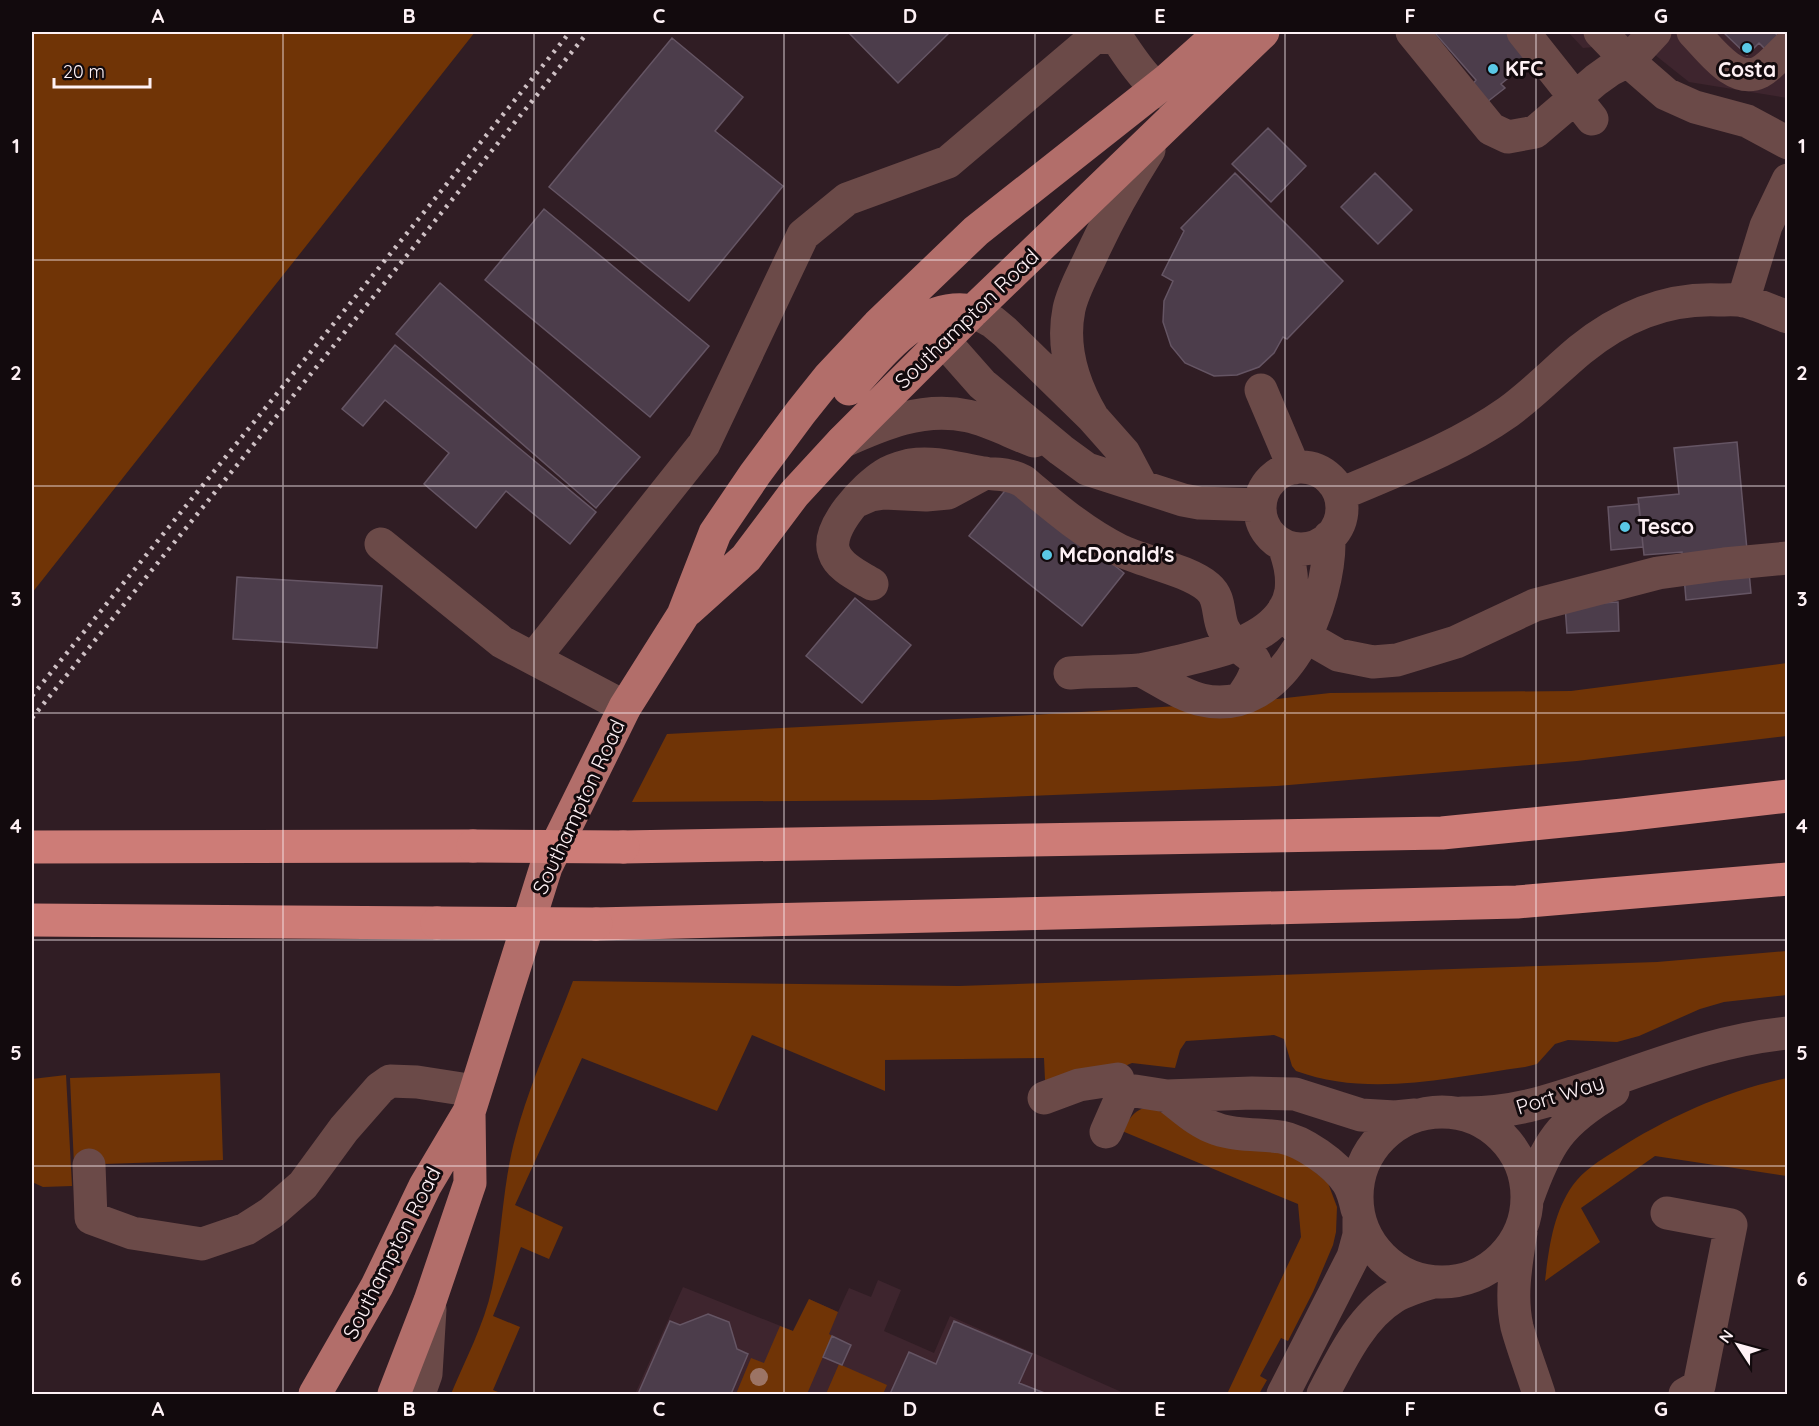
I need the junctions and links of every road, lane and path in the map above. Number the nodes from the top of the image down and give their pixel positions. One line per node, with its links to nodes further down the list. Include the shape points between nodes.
1 (1221, 32): 11 (main road, Southampton Road)
2 (1263, 32): 12 (main road, Southampton Road)
3 (1412, 32): 13 (street, via 1491,129 1508,137 1540,136)
4 (1523, 32): 13 (street)
5 (1600, 32): 10 (street)
6 (1655, 32): 10 (street)
7 (1693, 32): 9 (street, via 1730,68 1746,74 1762,71)
8 (1116, 35): 11 (street); 40 (street, via 1095,37 948,162 847,200 803,236 704,444)
9 (1788, 46)
10 (1628, 62): 13 (street, via 1610,70); 15 (street, via 1677,100 1741,119)
11 (1156, 88): 12 (street, via 1178,97); 17 (main road, Southampton Road)
12 (1201, 92): 14 (main road, Southampton Road)
13 (1583, 109)
14 (1165, 126): 19 (main road, Southampton Road); 23 (street, via 1119,198 1069,310 1068,357 1080,397)
15 (1788, 143)
16 (1788, 180): 18 (street, via 1766,226)
17 (943, 261): 21 (main road, via 933,282 930,302); 30 (main road, Southampton Road, via 829,377)
18 (1743, 300): 20 (street); 28 (street, via 1702,299 1659,306 1632,316 1602,333 1483,428)
19 (973, 311): 21 (main road, Southampton Road); 23 (street, via 1005,332)
20 (1788, 317)
21 (938, 328): 24 (main road, Southampton Road); 25 (street, via 982,384); 30 (main road, via 912,326 836,403 800,446)
22 (1261, 390): 26 (street)
23 (1093, 418): 27 (street, via 1124,453)
24 (842, 442): 25 (street, via 897,420 934,413 969,416); 37 (main road, Southampton Road, via 794,494 746,558)
25 (1061, 450): 27 (street, via 1087,469)
26 (1294, 468): 28 (street, via 1320,472); 29 (street, via 1275,477)
27 (1141, 485): 29 (street, via 1199,503)
28 (1341, 494): 31 (street, via 1341,517)
29 (1260, 505): 33 (street, via 1266,529)
30 (733, 507): 37 (main road, Southampton Road, via 715,533)
31 (1329, 537): 33 (street, via 1308,549); 38 (street, via 1326,579)
32 (381, 544): 40 (street, via 502,642)
33 (1284, 546): 36 (street, via 1292,580)
34 (1788, 558): 38 (street, via 1658,573 1535,605 1456,642 1397,660 1374,662 1338,656)
35 (872, 584): 39 (street, via 846,568 832,549 839,523 855,502 884,493 948,493 985,473 1011,475 1095,537 1140,560 1207,585 1215,594 1227,635)
36 (1284, 609): 38 (street); 39 (street, via 1264,631)
37 (682, 615): 44 (main road, Southampton Road)
38 (1305, 636): 43 (street, via 1277,677)
39 (1236, 644): 41 (street); 43 (street, via 1253,657 1256,670)
40 (534, 658): 44 (street)
41 (1140, 669): 42 (street); 43 (street, via 1203,700)
42 (1070, 673)
43 (1241, 698)
44 (625, 707): 54 (main road, Southampton Road, via 546,867)
45 (1788, 784): 47 (highway)
46 (1788, 796): 47 (highway)
47 (1623, 815): 48 (highway, bridge, via 1442,833 623,847)
48 (32, 847)
49 (1788, 879): 50 (highway, bridge, via 1517,902 596,924)
50 (32, 920)
51 (1788, 1033): 52 (street, Port Way, via 1732,1041)
52 (1673, 1060): 55 (street, Port Way, via 1527,1107 1493,1113); 58 (street, Port Way, via 1601,1098 1553,1140)
53 (1167, 1096): 55 (street, via 1295,1094 1361,1115); 56 (street, via 1121,1091); 60 (street, via 1215,1129 1282,1138 1306,1146 1346,1180)
54 (472, 1102): 57 (street, via 417,1082 390,1082 344,1129 303,1185 271,1214 202,1244 132,1233 91,1218); 62 (main road, Southampton Road, via 470,1183); 64 (main road, Southampton Road, via 425,1186 377,1286)
55 (1433, 1114): 58 (street, via 1464,1115 1484,1123 1507,1143 1519,1161 1525,1181); 60 (street, via 1394,1127 1372,1149 1359,1177)
56 (1106, 1132)
57 (89, 1165)
58 (1525, 1212): 61 (street, via 1514,1242 1493,1265 1465,1279); 63 (street, via 1516,1262)
59 (1667, 1213): 70 (street, via 1731,1225 1699,1386)
60 (1358, 1214): 61 (street, via 1367,1239 1386,1262 1414,1278); 67 (street, via 1359,1235 1353,1257)
61 (1439, 1282): 63 (street, via 1475,1290 1496,1302); 68 (street, via 1396,1296 1374,1314 1351,1344)
62 (430, 1301): 65 (main road, Southampton Road); 66 (street, via 426,1374)
63 (1517, 1326): 69 (street)
64 (315, 1395)
65 (394, 1395)
66 (419, 1395)
67 (1283, 1395)
68 (1323, 1395)
69 (1539, 1395)
70 (1685, 1395)

